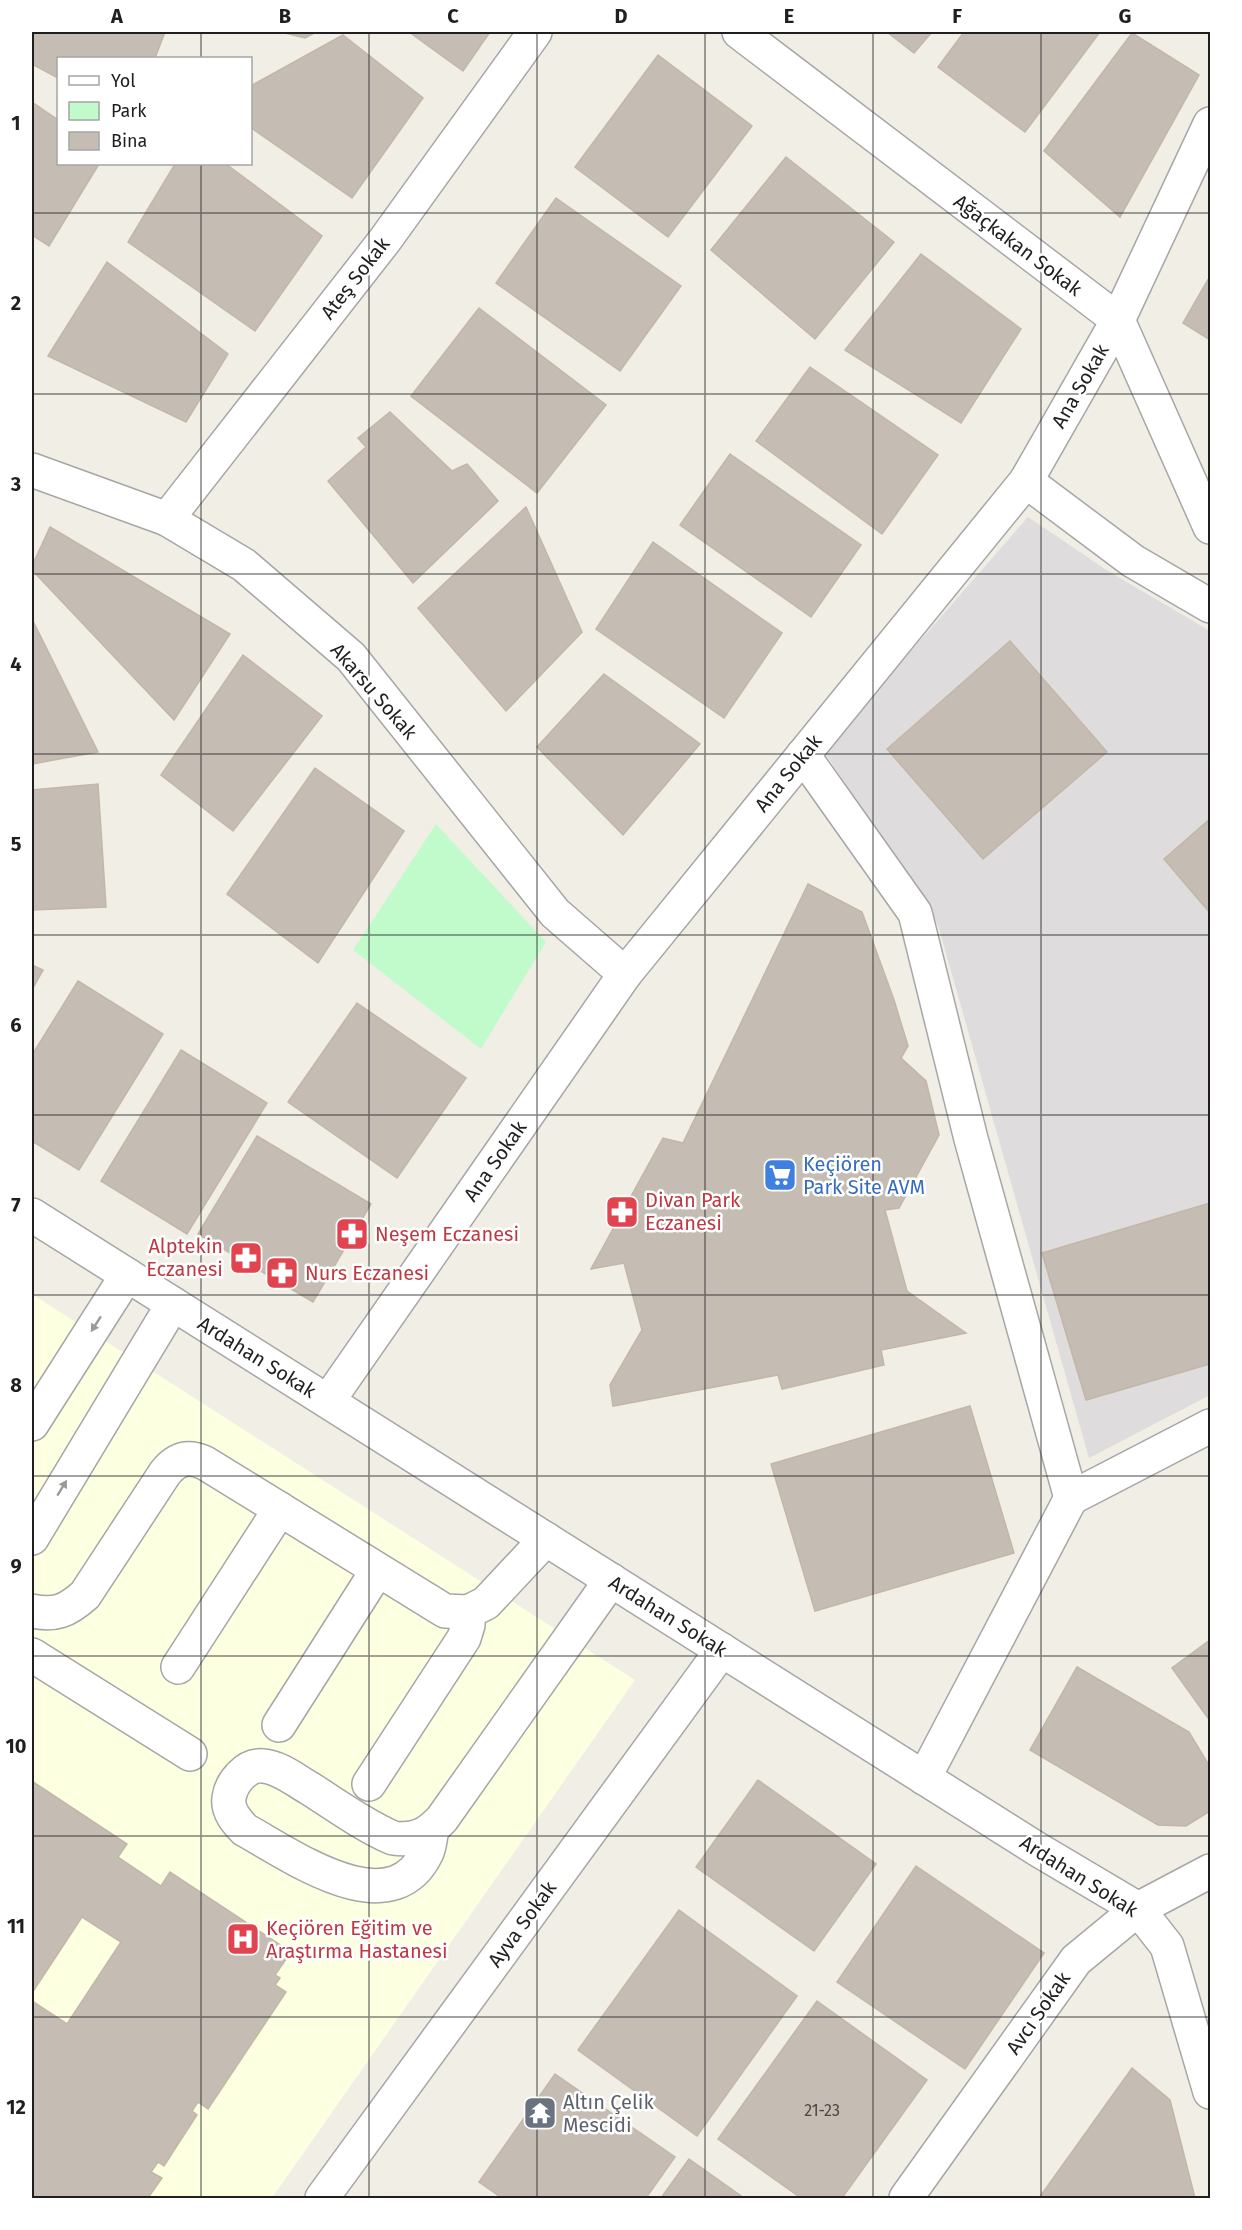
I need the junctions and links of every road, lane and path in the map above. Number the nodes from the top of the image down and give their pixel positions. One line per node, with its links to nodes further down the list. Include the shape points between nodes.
1 (535, 32): 7 (street, Ateş Sokak, via 385,240)
2 (739, 32): 4 (street, Ağaçkakan Sokak)
3 (1210, 124): 4 (street, Ana Sokak)
4 (1118, 320): 6 (street, Ana Sokak); 8 (street, Ağaçkakan Sokak)
5 (32, 470): 7 (street, Akarsu Sokak)
6 (1026, 482): 9 (street, via 1133,561); 10 (street, Ana Sokak)
7 (167, 519): 11 (street, Akarsu Sokak, via 244,565 351,657 555,913)
8 (1210, 527)
9 (1210, 606)
10 (803, 755): 11 (street, Ana Sokak); 18 (street, via 915,913 971,1139)
11 (625, 974): 15 (street, Ana Sokak)
12 (32, 1215): 13 (street, Ardahan Sokak)
13 (127, 1275): 14 (street, Ardahan Sokak); 16 (street, one-way to 16)
14 (173, 1304): 15 (street, Ardahan Sokak); 20 (street, one-way to 14)
15 (328, 1401): 21 (street, Ardahan Sokak)
16 (32, 1424)
17 (1210, 1426): 18 (street)
18 (1071, 1498): 31 (street)
19 (280, 1509): 22 (street); 24 (street, via 205,1463 189,1458 180,1460 165,1473 85,1595 61,1612); 28 (street)
20 (32, 1538)
21 (546, 1539): 23 (street, Ardahan Sokak); 25 (street, via 486,1603)
22 (377, 1570): 25 (street, via 445,1611); 29 (street)
23 (611, 1580): 26 (street, Ardahan Sokak); 33 (street)
24 (32, 1611)
25 (468, 1612): 32 (street, via 464,1638)
26 (722, 1650): 31 (street, Ardahan Sokak); 37 (street, Ayva Sokak)
27 (32, 1655): 30 (street)
28 (178, 1667)
29 (279, 1725)
30 (190, 1754)
31 (924, 1778): 35 (street, Ardahan Sokak)
32 (369, 1784)
33 (432, 1830): 33 (street, via 407,1840 393,1838 283,1772 262,1766 245,1771 228,1802 236,1821 245,1830 331,1877 364,1885 398,1881 408,1875 427,1851)
34 (1210, 1871): 35 (street, Avcı Sokak)
35 (1138, 1909): 36 (street, Ardahan Sokak, via 1167,1946); 38 (street, Avcı Sokak, via 1076,1960)
36 (1210, 2091)
37 (322, 2199)
38 (906, 2199)

